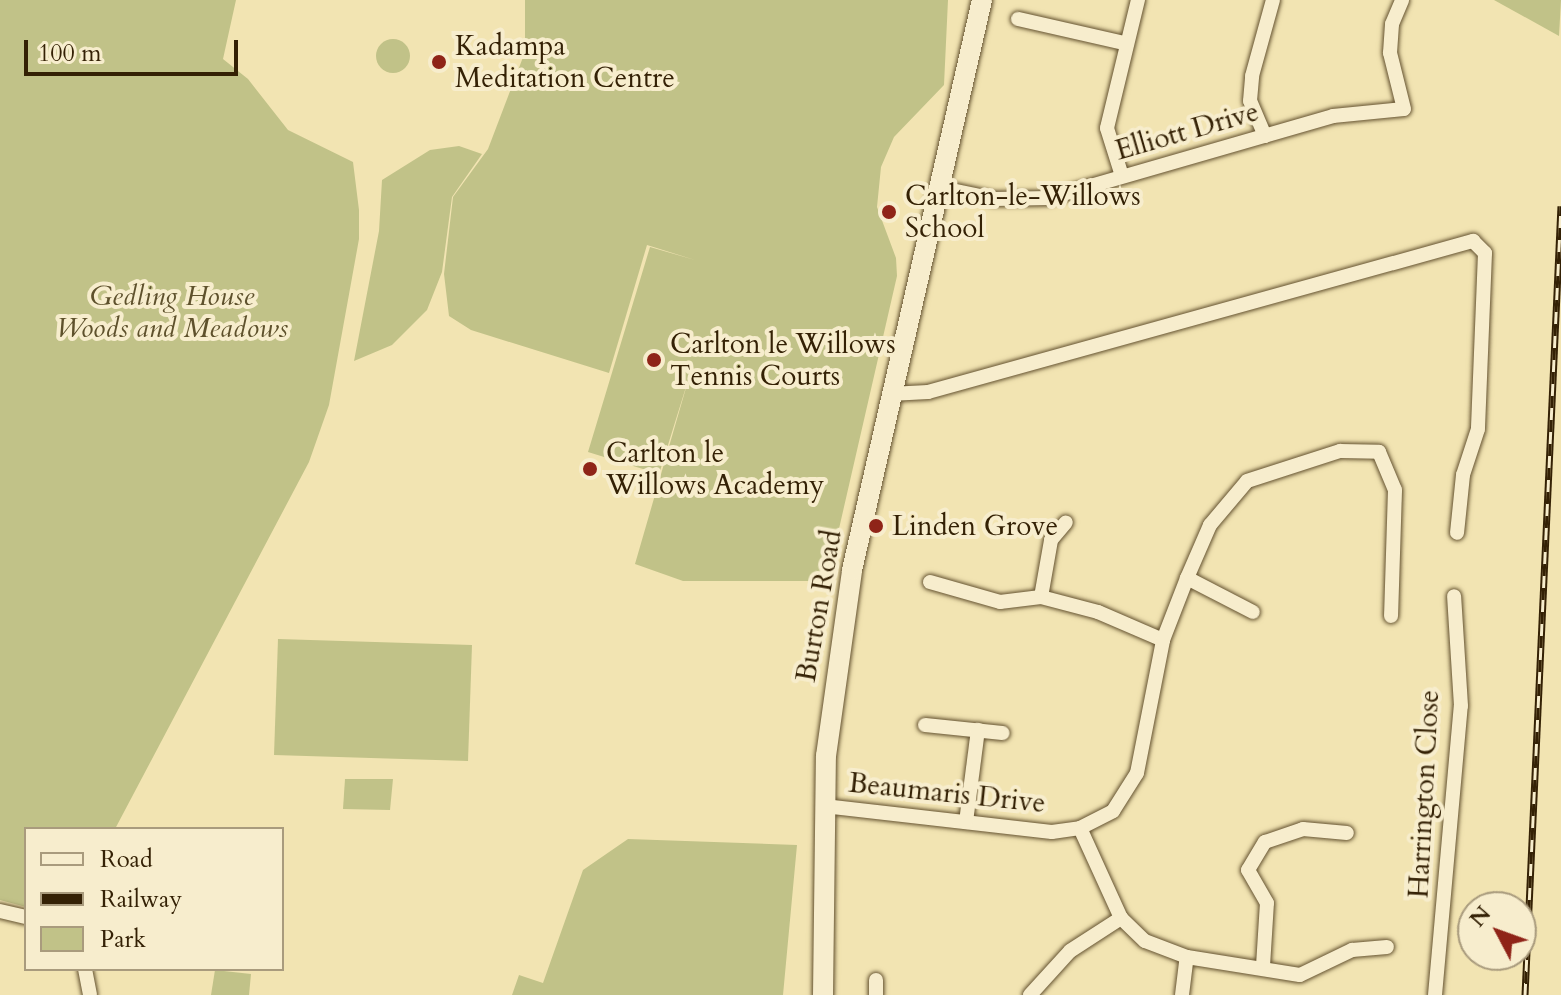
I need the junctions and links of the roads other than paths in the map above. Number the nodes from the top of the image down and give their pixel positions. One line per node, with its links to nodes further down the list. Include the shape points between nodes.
1 (982, 0): 9 (street, Burton Road)
2 (1138, 0): 6 (street)
3 (1273, 0): 7 (street, via 1250,101)
4 (1402, 0): 7 (street, Elliott Drive, via 1392,24 1390,53 1404,109 1333,116)
5 (1018, 19): 6 (street)
6 (1124, 43): 8 (street, via 1107,128)
7 (1265, 136): 8 (street, Elliott Drive)
8 (1122, 176): 9 (street, Elliott Drive, via 1049,198 994,199)
9 (937, 187): 10 (street, Burton Road)
10 (890, 394): 13 (street, via 928,392 1473,241 1485,253 1478,429 1463,475); 25 (street, Burton Road, via 852,570 832,696)
11 (1066, 522): 14 (street)
12 (1042, 524): 14 (street)
13 (1457, 533)
14 (1056, 534): 18 (street, via 1041,573)
15 (1187, 578): 19 (street); 20 (street, Beaumaris Drive, via 1210,525 1247,481 1340,451 1379,452 1395,490); 21 (street, Beaumaris Drive)
16 (930, 582): 18 (street, via 1000,602)
17 (1454, 596): 40 (street, Harrington Close, via 1461,706)
18 (1041, 597): 21 (street, via 1098,612)
19 (1253, 612)
20 (1391, 616)
21 (1163, 640): 27 (street, Beaumaris Drive, via 1137,773 1113,811)
22 (925, 725): 23 (street)
23 (978, 730): 24 (street); 26 (street)
24 (1003, 733)
25 (824, 806): 26 (street, Beaumaris Drive); 37 (street, Burton Road)
26 (966, 822): 27 (street, Beaumaris Drive, via 1052,832)
27 (1080, 828): 31 (street)
28 (1347, 833): 34 (street, via 1303,829 1265,842 1248,870 1267,903)
29 (0, 911): 30 (street)
30 (24, 917)
31 (1121, 918): 33 (street, via 1145,941); 38 (street, via 1070,951)
32 (1387, 947): 34 (street, via 1352,950 1300,975)
33 (1187, 957): 34 (street); 39 (street)
34 (1263, 966)
35 (85, 971): 36 (street)
36 (90, 995)
37 (823, 995)
38 (1030, 995)
39 (1182, 995)
40 (1435, 995)

